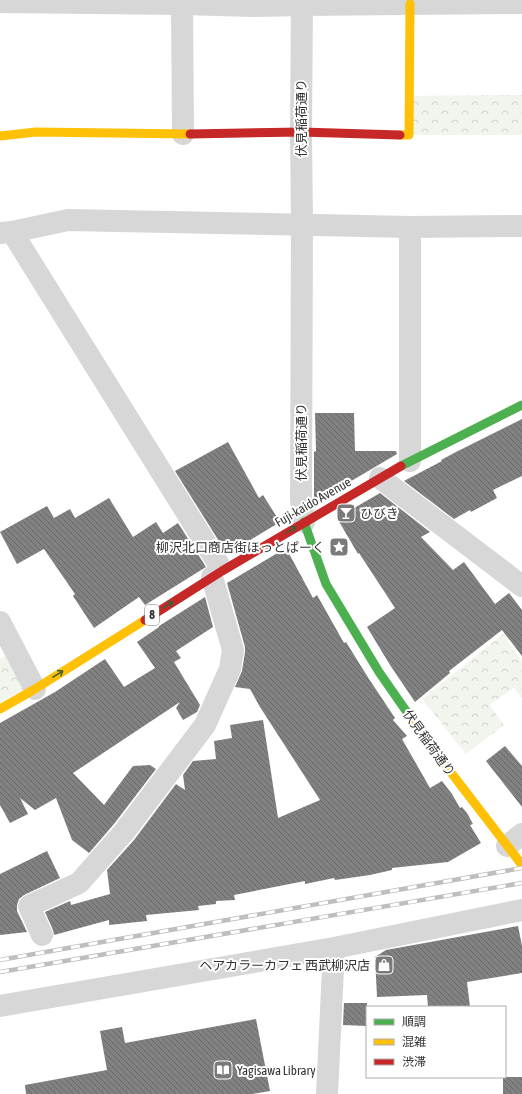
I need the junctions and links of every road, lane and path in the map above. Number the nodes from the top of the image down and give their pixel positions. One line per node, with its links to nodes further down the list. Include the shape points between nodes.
1 (0, 2): 5 (street)
2 (302, 2): 3 (street); 6 (street); 7 (street, 伏見稲荷通り)
3 (252, 3): 5 (street)
4 (522, 3): 6 (street)
5 (182, 4): 8 (street)
6 (410, 4): 7 (street, via 409,135)
7 (301, 132): 8 (street); 10 (street, 伏見稲荷通り)
8 (183, 134): 9 (street, via 36,132)
9 (0, 136)
10 (302, 225): 12 (street); 13 (street, via 68,220); 17 (street, 伏見稲荷通り, via 301,500)
11 (522, 226): 12 (street)
12 (410, 227): 15 (street)
13 (6, 232): 18 (street)
14 (522, 405): 15 (street, Fuji-kaido Avenue / 8)
15 (410, 461): 16 (street, Fuji-kaido Avenue / 8)
16 (380, 478): 17 (street, Fuji-kaido Avenue / 8); 19 (street)
17 (304, 522): 18 (street, Fuji-kaido Avenue / 8, one-way to 17); 23 (street, 伏見稲荷通り, via 326,584 379,672 423,736)
18 (215, 570): 21 (street, Fuji-kaido Avenue / 8, one-way to 18); 26 (street, via 233,650 230,669 205,725 124,832 79,882 29,906)
19 (522, 586)
20 (0, 622): 21 (street)
21 (35, 689): 22 (street, Fuji-kaido Avenue / 8)
22 (0, 708)
23 (515, 840): 24 (street, 伏見稲荷通り)
24 (522, 865)
25 (522, 910): 27 (street)
26 (42, 935)
27 (334, 948): 28 (street); 29 (street)
28 (0, 1006)
29 (327, 1094)

